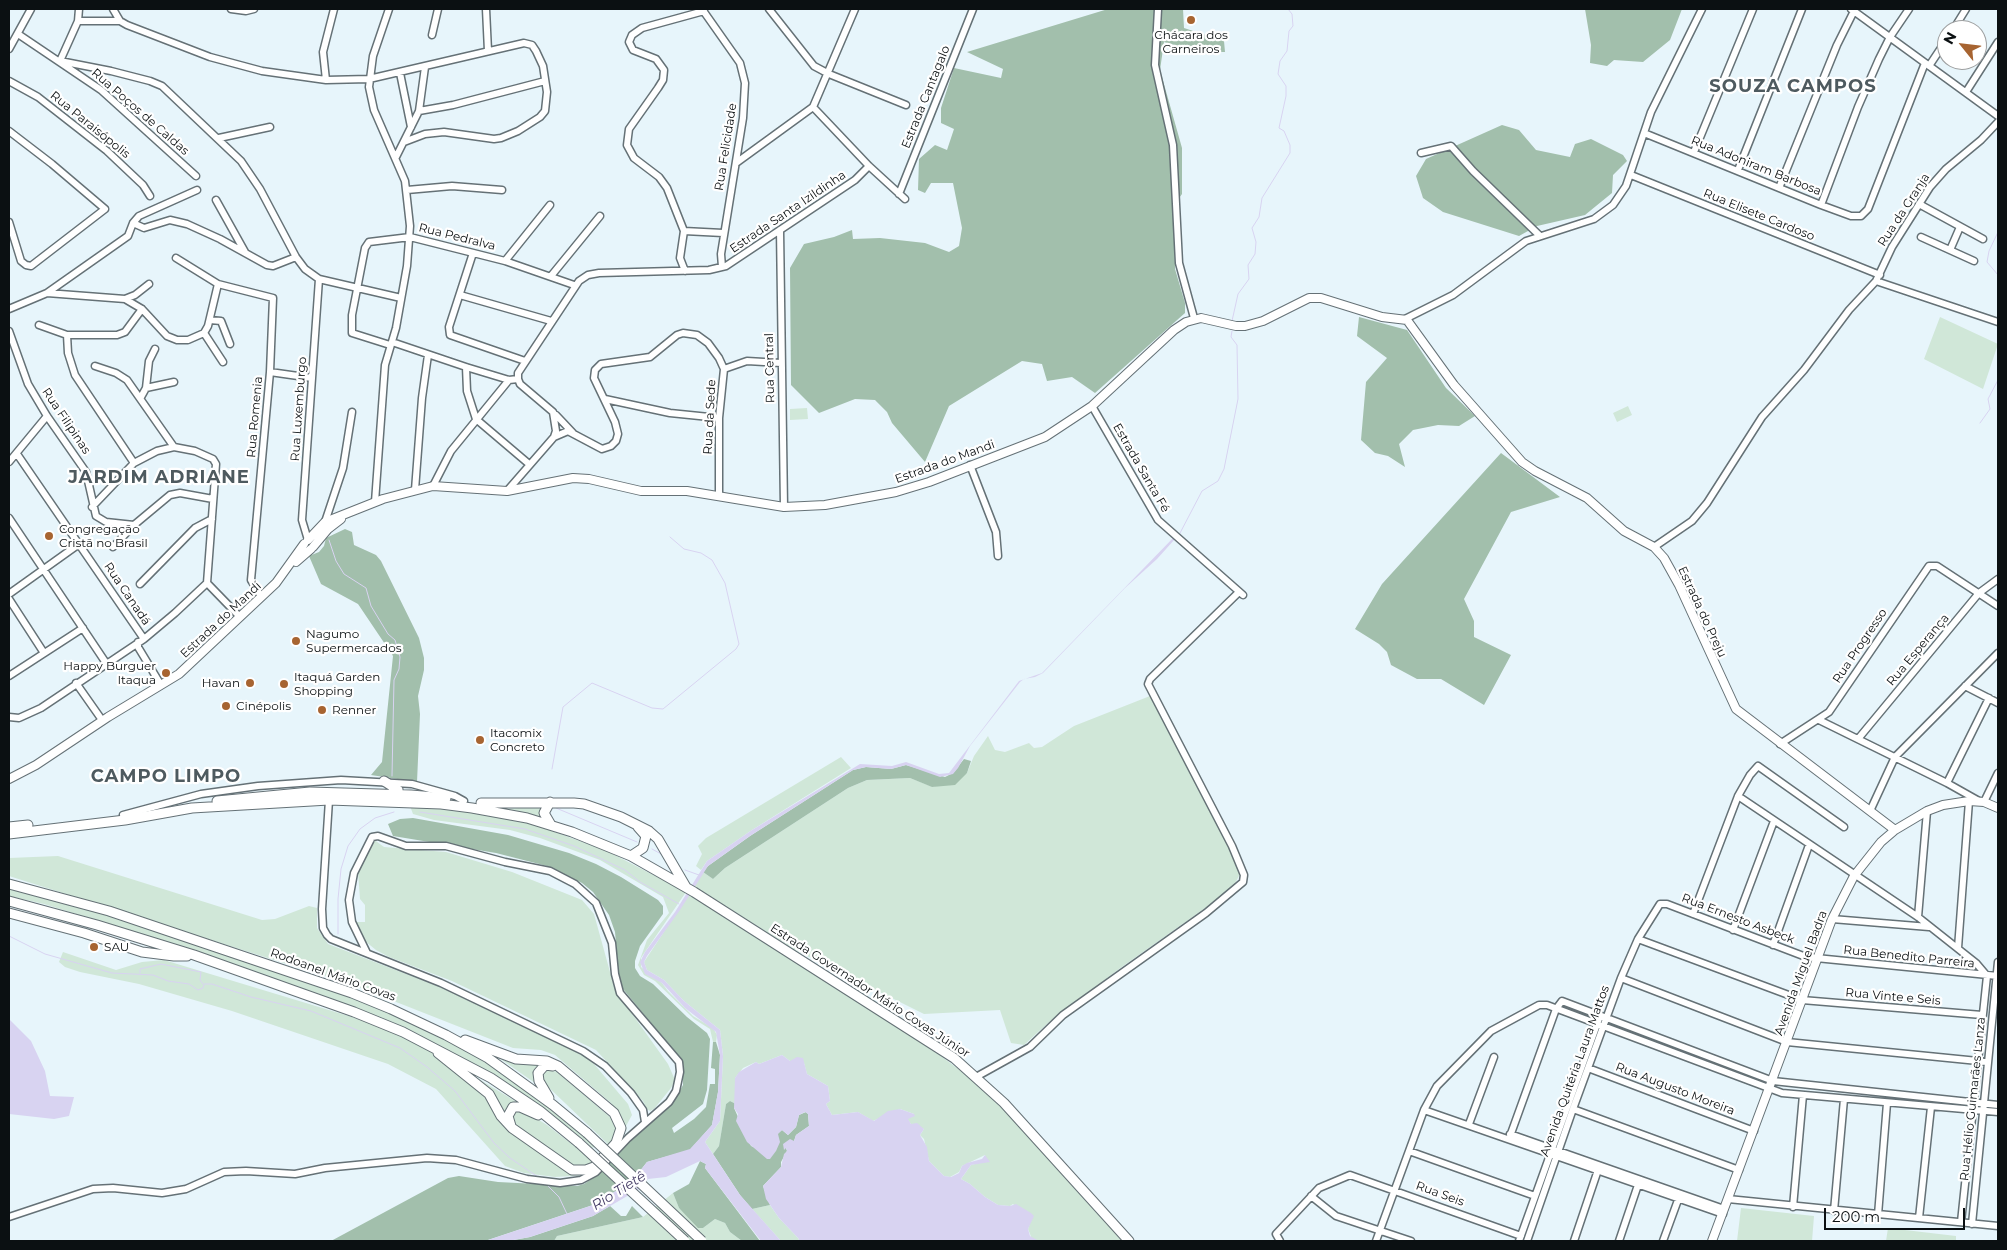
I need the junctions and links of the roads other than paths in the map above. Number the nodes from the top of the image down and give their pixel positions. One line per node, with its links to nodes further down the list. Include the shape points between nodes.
1 (31, 9): 24 (street)
2 (79, 9): 22 (street)
3 (113, 9): 23 (street)
4 (231, 9): 5 (street)
5 (254, 9)
6 (334, 9): 37 (street, via 323,52)
7 (389, 9): 36 (street)
8 (438, 9): 25 (street)
9 (486, 9): 29 (street)
10 (770, 9): 35 (street, via 814,66)
11 (855, 9): 35 (street)
12 (973, 9): 64 (street, Estrada Cantagalo)
13 (1158, 9): 105 (street, via 1156,71 1173,145 1179,263)
14 (1702, 9): 49 (street)
15 (1753, 9): 52 (street)
16 (1802, 9): 57 (street)
17 (1909, 9): 26 (street)
18 (1966, 9): 21 (street)
19 (703, 10): 55 (street, Rua Felicidade, via 740,62 743,73 744,103); 76 (street, via 642,28 632,35 629,42 634,50 656,59 664,74 658,88 629,128 628,150 664,182)
20 (1853, 10): 26 (street); 60 (street)
21 (1959, 20)
22 (78, 21): 23 (street); 31 (street)
23 (120, 21): 37 (street, via 236,66)
24 (18, 34): 28 (street); 31 (street, Rua Poços de Caldas)
25 (432, 35)
26 (1890, 37): 32 (street); 70 (street, via 1858,107)
27 (1998, 42): 40 (street)
28 (9, 49)
29 (488, 51): 33 (street); 39 (street, via 524,43 532,45)
30 (1937, 52): 32 (street)
31 (60, 61): 50 (street, via 157,83); 59 (street, Rua Poços de Caldas, via 101,90)
32 (1927, 65): 40 (street); 70 (street, Rua Adoniram Barbosa, via 1868,209 1861,216 1851,216)
33 (425, 66): 34 (street); 43 (street)
34 (400, 73): 36 (street); 47 (street)
35 (829, 74): 41 (street); 42 (street)
36 (369, 79): 37 (street); 54 (street, via 374,110)
37 (326, 80)
38 (9, 81): 65 (street, Rua Paraisópolis, via 38,97 107,151)
39 (545, 81): 43 (street); 51 (street, via 545,111 518,131 501,138 444,132 425,134)
40 (1966, 92): 44 (street)
41 (906, 105)
42 (813, 107): 55 (street); 56 (street)
43 (419, 111): 47 (street)
44 (1998, 116)
45 (1998, 122): 68 (street, Rua da Granja, via 1942,173)
46 (270, 127): 50 (street)
47 (411, 127): 51 (street)
48 (9, 131): 72 (street, via 105,209 31,266 21,261)
49 (1644, 133): 52 (street, Rua Adoniram Barbosa); 58 (street)
50 (219, 138): 86 (street, via 250,173)
51 (404, 142): 54 (street)
52 (1694, 152): 57 (street, Rua Adoniram Barbosa)
53 (1421, 153): 78 (street, via 1451,146)
54 (396, 157): 62 (street)
55 (736, 163): 77 (street, Rua Felicidade)
56 (869, 166): 64 (street); 75 (street, Estrada Santa Izildinha, via 855,180)
57 (1738, 170): 60 (street, Rua Adoniram Barbosa)
58 (1631, 175): 78 (street, via 1620,198 1602,215); 91 (street, Rua Elisete Cardoso)
59 (196, 176)
60 (1778, 188): 70 (street, Rua Adoniram Barbosa)
61 (197, 190): 73 (street, via 146,213)
62 (407, 190): 63 (street, via 452,186); 79 (street)
63 (502, 190)
64 (899, 194): 66 (street)
65 (150, 196)
66 (905, 199)
67 (216, 200): 83 (street)
68 (1919, 204): 74 (street); 91 (street, Rua da Granja)
69 (550, 205): 87 (street)
70 (1821, 205)
71 (600, 216): 92 (street)
72 (9, 222)
73 (134, 223): 83 (street, via 146,228 174,220 220,238); 99 (street, via 124,239)
74 (1960, 227): 81 (street); 82 (street)
75 (780, 230): 89 (street, Estrada Santa Izildinha); 120 (street, Rua Central)
76 (684, 231): 77 (street); 90 (street, via 680,258)
77 (723, 233): 89 (street, Rua Felicidade)
78 (1540, 236): 106 (street, via 1520,245 1453,295)
79 (410, 237): 84 (street, Rua Pedralva); 98 (street, Rua Pedralva, via 367,243); 101 (street)
80 (1921, 238): 82 (street)
81 (1984, 238)
82 (1950, 250): 88 (street)
83 (246, 253): 86 (street, via 270,266)
84 (474, 253): 87 (street, Rua Pedralva); 100 (street)
85 (176, 258): 96 (street)
86 (296, 258): 93 (street)
87 (505, 261): 92 (street, Rua Pedralva)
88 (1974, 261)
89 (722, 267): 90 (street, Estrada Santa Izildinha)
90 (685, 271): 97 (street, Estrada Santa Izildinha, via 591,274)
91 (1880, 275): 94 (street, Rua da Granja)
92 (551, 276): 97 (street, Rua Pedralva)
93 (319, 279): 98 (street); 125 (street, Rua Luxemburgo)
94 (1876, 282): 109 (street); 162 (street, Rua da Granja, via 1849,310 1804,370 1762,418 1707,503 1692,520)
95 (150, 284): 102 (street)
96 (218, 284): 107 (street); 124 (street, Rua Romenia, via 272,296)
97 (574, 285): 108 (street)
98 (358, 288): 101 (street); 115 (street, Rua Pedralva, via 352,333)
99 (47, 293): 102 (street); 103 (street)
100 (460, 295): 108 (street); 118 (street, via 449,327 450,334)
101 (401, 298): 115 (street)
102 (125, 299): 104 (street)
103 (9, 309)
104 (142, 309): 112 (street, via 171,338 188,340); 113 (street, via 123,333)
105 (1194, 318): 106 (main road, via 1247,326 1314,297 1382,317); 132 (main road, Estrada do Mandi, via 1174,330)
106 (1405, 319): 162 (main road, Estrada do Preju, via 1454,385 1522,462 1587,498 1624,531)
107 (210, 320): 112 (street); 114 (street, via 221,321)
108 (551, 321): 118 (street)
109 (1998, 322)
110 (39, 325): 113 (street)
111 (9, 331): 135 (street, Rua Filipinas, via 24,376)
112 (204, 333): 119 (street)
113 (67, 335): 143 (street, via 68,353 75,375)
114 (230, 344)
115 (391, 344): 117 (street); 151 (street, via 383,379)
116 (156, 350): 129 (street, via 150,361)
117 (428, 355): 122 (street); 147 (street)
118 (525, 361): 126 (street)
119 (223, 362)
120 (781, 363): 123 (street, Rua da Sede, via 747,361); 152 (street, Rua Central)
121 (95, 366): 130 (street, via 124,377)
122 (466, 367): 127 (street); 137 (street, via 467,391)
123 (724, 369): 131 (street, via 716,352 701,336 679,334 650,357 607,361 596,367 594,378); 136 (street, Rua da Sede)
124 (270, 372): 125 (street); 170 (street, Rua Romenia, via 252,580)
125 (312, 378): 160 (street, Rua Luxemburgo, via 302,520)
126 (518, 379): 127 (street); 134 (street)
127 (509, 380): 137 (street)
128 (174, 382): 129 (street)
129 (146, 388): 130 (street)
130 (141, 398): 140 (street)
131 (605, 399): 136 (street); 138 (street, via 618,429 614,444 599,448)
132 (1092, 406): 145 (main road, Estrada do Mandi, via 1032,443); 250 (street, Estrada Santa Fé, via 1158,520 1241,593 1148,684 1232,846 1244,875 1243,882 1206,913 1063,1015 1030,1047)
133 (352, 412): 157 (street, via 344,468)
134 (553, 412): 138 (street); 139 (street, via 557,425)
135 (47, 416): 141 (street); 153 (street, Rua Filipinas, via 86,472)
136 (719, 418): 149 (street, Rua da Sede)
137 (476, 419): 144 (street); 146 (street, via 451,451)
138 (573, 433): 139 (street, via 565,432)
139 (554, 437): 144 (street)
140 (174, 447): 143 (street); 150 (street, via 213,459 216,464)
141 (17, 454): 142 (street); 159 (street, Rua Canadá)
142 (9, 462)
143 (134, 462): 153 (street)
144 (529, 464): 148 (street)
145 (970, 465): 152 (main road, Estrada do Mandi, via 896,492); 163 (street, via 996,532)
146 (433, 486): 147 (main road, Estrada do Mandi); 148 (main road, Estrada do Mandi)
147 (415, 490): 151 (main road, Estrada do Mandi)
148 (507, 491): 149 (main road, Estrada do Mandi, via 580,478 641,491)
149 (719, 495): 152 (main road, Estrada do Mandi)
150 (212, 500): 156 (street); 158 (street, via 180,493 170,495)
151 (375, 502): 154 (main road, Estrada do Mandi)
152 (784, 507)
153 (92, 508): 158 (street, via 102,520)
154 (355, 509): 157 (main road, Estrada do Mandi); 160 (main road, Estrada do Mandi)
155 (9, 518): 164 (street)
156 (212, 519): 166 (street); 167 (street, via 190,533)
157 (325, 522): 160 (main road, Estrada do Mandi)
158 (134, 525): 161 (street)
159 (79, 544): 164 (street); 175 (street, Rua Canadá)
160 (309, 545): 170 (main road, Estrada do Mandi)
161 (114, 547)
162 (1654, 547): 189 (main road, Estrada do Preju, via 1679,585 1736,709)
163 (998, 556)
164 (44, 569): 169 (street); 174 (street)
165 (1998, 579): 168 (street, Rua Esperança)
166 (206, 583): 173 (street); 175 (street)
167 (140, 584)
168 (1979, 593): 172 (street, Rua Progresso); 187 (street, Rua Progresso, via 1937,566 1925,569 1836,704); 188 (street, Rua Esperança)
169 (9, 594)
170 (260, 596): 173 (main road, Estrada do Mandi)
171 (9, 599): 176 (street)
172 (1998, 606)
173 (240, 617): 181 (main road, Estrada do Mandi, via 179,674)
174 (83, 628): 176 (street); 178 (street)
175 (141, 641): 178 (street); 181 (street, Rua Canadá, via 138,647)
176 (44, 653): 179 (street)
177 (1998, 653): 182 (street)
178 (106, 663): 180 (street)
179 (9, 676)
180 (76, 683): 185 (street, via 26,716); 186 (street)
181 (161, 686): 186 (main road, Estrada do Mandi)
182 (1965, 686): 183 (street); 190 (street)
183 (1989, 698): 184 (street); 194 (street)
184 (1998, 703)
185 (9, 717)
186 (102, 720): 192 (main road, Estrada do Mandi, via 54,754)
187 (1820, 720): 188 (street); 189 (street, Rua Progresso)
188 (1858, 739): 190 (street)
189 (1780, 744): 204 (main road, Estrada do Preju)
190 (1895, 757): 194 (street); 204 (street)
191 (1998, 773): 202 (street)
192 (9, 779)
193 (384, 781): 195 (highway, via 397,787); 199 (street, via 419,785); 206 (street, via 341,780 229,789 188,796)
194 (1947, 783): 202 (street)
195 (398, 794): 198 (highway); 199 (highway, Estrada Governador Mário Covas Júnior); 206 (highway, Estrada Governador Mário Covas Júnior, via 295,793)
196 (1738, 796): 207 (street); 211 (street, via 1752,771 1760,766); 222 (street)
197 (329, 800): 198 (highway, Estrada Governador Mário Covas Júnior); 213 (highway, Estrada Governador Mário Covas Júnior, via 192,808); 230 (street, via 323,928 332,939)
198 (385, 801): 209 (highway, Estrada Governador Mário Covas Júnior, via 472,808)
199 (464, 801): 201 (highway, Estrada Governador Mário Covas Júnior, via 488,805)
200 (1969, 801): 202 (main road, Avenida Miguel Badra); 205 (main road, Avenida Miguel Badra); 229 (street)
201 (550, 802): 208 (highway, Estrada Governador Mário Covas Júnior, via 584,804); 209 (highway, via 544,813)
202 (1982, 802): 203 (main road, Avenida Miguel Badra)
203 (1998, 808)
204 (1870, 810): 212 (main road, Estrada do Preju)
205 (1927, 811): 212 (main road, Avenida Miguel Badra); 223 (street)
206 (123, 815): 210 (highway, Estrada Governador Mário Covas Júnior)
207 (1774, 822): 214 (street); 226 (street)
208 (633, 823): 215 (highway, via 646,836 643,848); 218 (highway, Estrada Governador Mário Covas Júnior, via 649,830 658,839)
209 (551, 825): 215 (highway, Estrada Governador Mário Covas Júnior)
210 (9, 827)
211 (1844, 827)
212 (1895, 830): 216 (main road, Avenida Miguel Badra)
213 (9, 834)
214 (1809, 845): 216 (street); 228 (street)
215 (631, 856): 218 (highway, Estrada Governador Mário Covas Júnior)
216 (1854, 876): 223 (street); 224 (main road, Avenida Miguel Badra)
217 (9, 884): 242 (highway, Rodoanel Mário Covas, via 109,910 352,993)
218 (689, 889): 250 (highway, Estrada Governador Mário Covas Júnior, via 934,1045)
219 (9, 901): 231 (highway, via 97,924)
220 (1653, 912): 222 (street, Rua Ernesto Asbeck, via 1664,904); 227 (street, Avenida Quitéria Laura Mattos)
221 (9, 913): 231 (highway, via 142,952)
222 (1693, 914): 226 (street, Rua Ernesto Asbeck)
223 (1918, 917): 225 (street)
224 (1832, 919): 225 (street); 232 (main road, Avenida Miguel Badra)
225 (1930, 927): 229 (street)
226 (1733, 930): 228 (street, Rua Ernesto Asbeck)
227 (1638, 939): 236 (street, Avenida Quitéria Laura Mattos); 237 (street, Rua Vinte e Seis)
228 (1773, 945): 232 (street, Rua Ernesto Asbeck)
229 (1958, 948): 234 (street)
230 (367, 953): 266 (street, via 441,983 589,1054 631,1093 643,1110); 266 (street, via 352,922 349,900 354,873 367,844 375,836 406,846 446,846 550,871 565,878 596,903 612,943 614,974 620,993 678,1062 680,1077 676,1092)
231 (194, 955): 244 (highway, via 354,1012)
232 (1817, 959): 234 (street, Rua Benedito Parreira); 237 (main road, Avenida Miguel Badra)
233 (1998, 962): 235 (street, Rua Hélio Guimarães Lanza)
234 (1987, 976): 235 (street, Rua Benedito Parreira); 239 (street, Rua Hélio Guimarães Lanza)
235 (1998, 976): 247 (street, Rua Hélio Guimarães Lanza)
236 (1621, 978): 240 (street, Avenida Quitéria Laura Mattos); 243 (street)
237 (1802, 1000): 239 (street, Rua Vinte e Seis); 243 (main road, Avenida Miguel Badra)
238 (1556, 1009): 240 (street, via 1563,1001); 241 (street); 262 (street, via 1547,1005 1535,1006 1491,1031 1437,1086); 270 (street)
239 (1982, 1015): 246 (street, Rua Hélio Guimarães Lanza)
240 (1603, 1017): 241 (street, Avenida Quitéria Laura Mattos); 251 (street)
241 (1600, 1026): 248 (street, Avenida Quitéria Laura Mattos); 252 (street); 272 (street, Avenida Quitéria Laura Mattos)
242 (446, 1035): 249 (highway, via 516,1059 547,1061); 258 (highway, Rodoanel Mário Covas, via 488,1058)
243 (1787, 1042): 246 (street); 251 (main road, Avenida Miguel Badra)
244 (429, 1045): 265 (highway, via 491,1078); 268 (highway, via 489,1094)
245 (1494, 1057): 267 (street)
246 (1978, 1061): 247 (street); 255 (street, Rua Hélio Guimarães Lanza)
247 (1988, 1062): 260 (street, Rua Hélio Guimarães Lanza)
248 (1588, 1068): 261 (street, Avenida Quitéria Laura Mattos); 269 (street, Rua Augusto Moreira)
249 (562, 1070): 258 (highway, via 545,1065 538,1074 541,1086); 268 (highway, via 614,1113 621,1128 616,1143 594,1167 577,1171 566,1167)
250 (976, 1076): 294 (highway, Estrada Governador Mário Covas Júnior)
251 (1772, 1081): 252 (main road, Avenida Miguel Badra); 255 (street)
252 (1770, 1089): 253 (street); 269 (main road, Avenida Miguel Badra)
253 (1803, 1095): 254 (street); 281 (street)
254 (1844, 1099): 256 (street); 282 (street)
255 (1974, 1102): 260 (street); 263 (street, Rua Hélio Guimarães Lanza)
256 (1887, 1103): 259 (street); 284 (street)
257 (1998, 1104): 260 (street)
258 (554, 1105): 293 (highway, Rodoanel Mário Covas, bridge)
259 (1931, 1107): 263 (street); 286 (street)
260 (1984, 1107): 263 (street); 264 (street); 288 (street, Rua Hélio Guimarães Lanza)
261 (1572, 1109): 272 (street, Avenida Quitéria Laura Mattos); 274 (street)
262 (1424, 1110): 267 (street); 271 (street)
263 (1973, 1110): 287 (street, Rua Hélio Guimarães Lanza)
264 (1998, 1112)
265 (554, 1122): 268 (highway, via 516,1106 508,1116); 292 (highway, bridge)
266 (644, 1122): 285 (street, via 587,1179 548,1182 510,1176 444,1158 325,1168 295,1174 235,1170 186,1189 162,1193 93,1189)
267 (1468, 1124): 270 (street)
268 (512, 1128)
269 (1754, 1131): 274 (main road, Avenida Miguel Badra)
270 (1510, 1136): 272 (street)
271 (1409, 1151): 276 (street); 278 (street)
272 (1554, 1152): 273 (street); 278 (street, Avenida Quitéria Laura Mattos); 283 (street); 298 (street, Avenida Quitéria Laura Mattos)
273 (1598, 1170): 275 (street); 299 (street)
274 (1739, 1170): 279 (main road, Avenida Miguel Badra)
275 (1638, 1185): 280 (street); 300 (street)
276 (1395, 1190): 277 (street, Rua Seis, via 1350,1175 1324,1185); 290 (street); 291 (street, Rua Seis)
277 (1311, 1196): 290 (street, via 1336,1216); 295 (street, via 1276,1234)
278 (1535, 1196): 291 (street, Avenida Quitéria Laura Mattos)
279 (1728, 1199): 281 (street); 283 (main road, Avenida Miguel Badra)
280 (1678, 1200): 283 (street); 301 (street)
281 (1793, 1207): 282 (street)
282 (1834, 1210): 284 (street)
283 (1723, 1212): 302 (main road, Avenida Miguel Badra)
284 (1878, 1215): 286 (street)
285 (9, 1217)
286 (1919, 1218): 287 (street)
287 (1962, 1222): 288 (street)
288 (1972, 1224): 289 (street)
289 (1998, 1226)
290 (1380, 1230): 296 (street); 297 (street)
291 (1520, 1238)
292 (684, 1241)
293 (702, 1241)
294 (1130, 1241)
295 (1279, 1241)
296 (1376, 1241)
297 (1411, 1241)
298 (1527, 1241)
299 (1574, 1241)
300 (1619, 1241)
301 (1664, 1241)
302 (1712, 1241)

